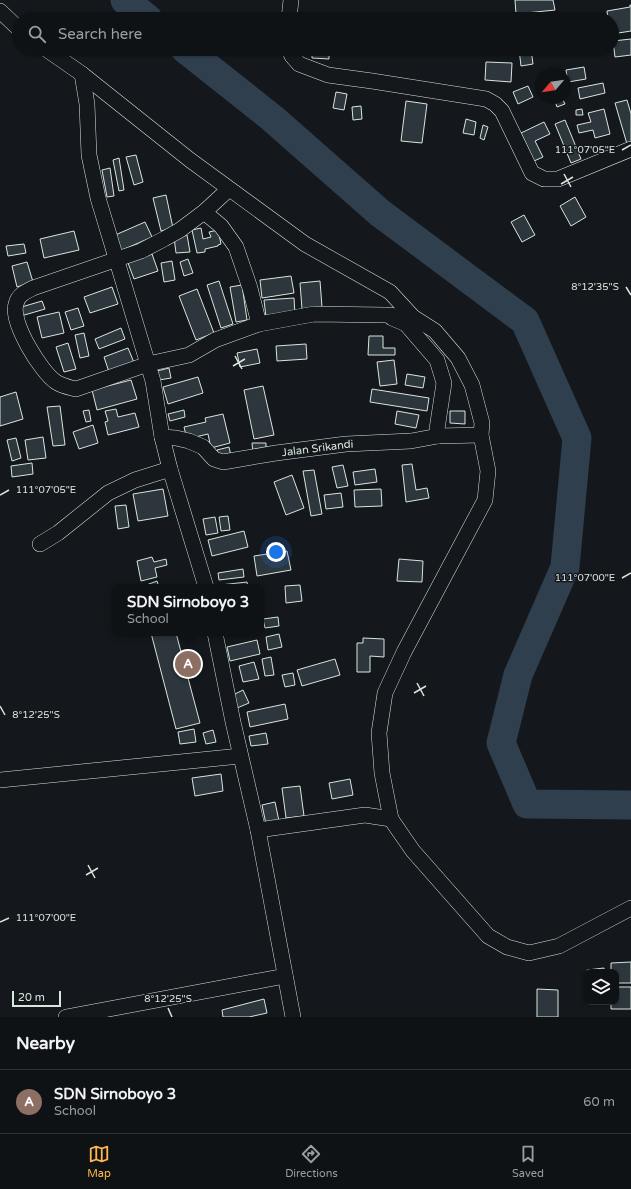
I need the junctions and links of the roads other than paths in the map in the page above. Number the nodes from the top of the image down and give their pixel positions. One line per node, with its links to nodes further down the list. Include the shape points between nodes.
1 (291, 0): 3 (street)
2 (0, 11): 4 (street)
3 (290, 12)
4 (12, 22)
5 (56, 56): 7 (street)
6 (292, 56): 8 (street, via 298,64 328,76 486,99 502,111 532,173 544,179 558,179)
7 (82, 74): 9 (street); 11 (street, via 87,104 89,155 98,198)
8 (631, 149)
9 (229, 189): 10 (street); 13 (street, via 305,244 390,292)
10 (204, 212): 11 (street, via 164,239); 14 (street, via 221,226 236,247)
11 (117, 260): 15 (street); 15 (street, via 24,292 18,298 15,313 22,334 40,365 48,375 64,386 76,389)
12 (385, 315): 13 (street); 14 (street, via 314,314); 17 (street, via 406,324 437,360 444,383)
13 (414, 317): 16 (street, via 435,331 458,358 472,385 482,423)
14 (259, 324): 15 (street, via 215,340 189,355)
15 (148, 364): 18 (street)
16 (481, 435): 17 (street, Jalan Srikandi); 25 (street, via 488,471 485,500 385,693 379,733 382,773)
17 (438, 436): 18 (street, Jalan Srikandi, via 411,442 346,444 276,452 223,462 214,459 203,447 189,441)
18 (162, 437): 19 (street)
19 (170, 469): 20 (street, via 135,480 108,493); 21 (street)
20 (40, 544)
21 (205, 584)
22 (216, 636): 23 (street)
23 (240, 756): 24 (street); 26 (street)
24 (0, 780)
25 (391, 819): 26 (street, via 365,815); 27 (street, via 413,851 488,936 507,947 528,953 559,946)
26 (258, 830): 28 (street)
27 (631, 908)
28 (285, 976): 29 (street); 30 (street)
29 (66, 1017)
30 (293, 1017)

